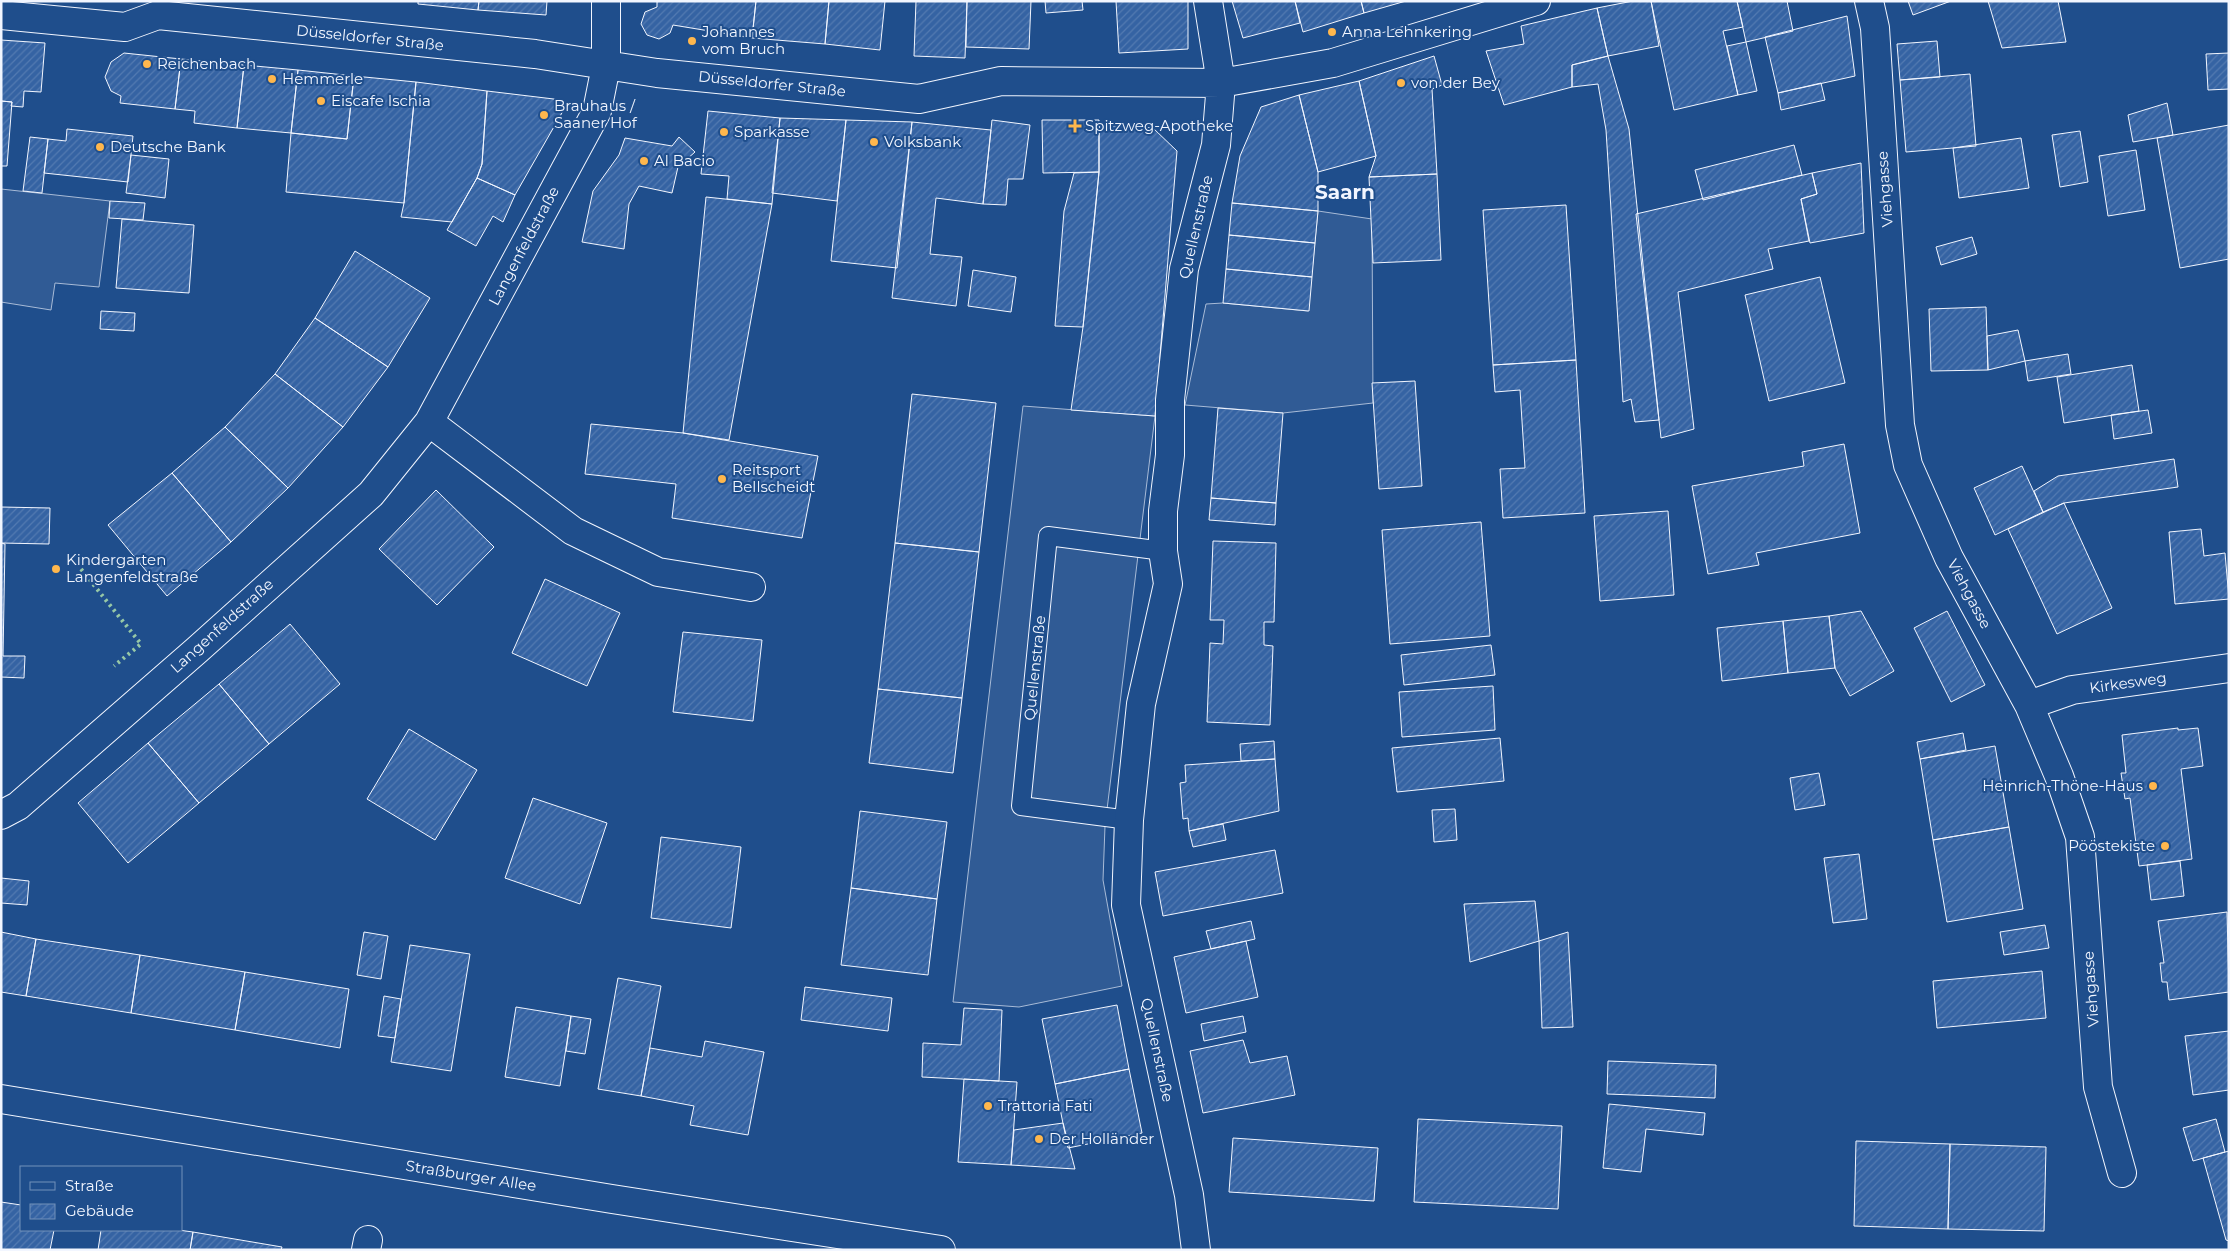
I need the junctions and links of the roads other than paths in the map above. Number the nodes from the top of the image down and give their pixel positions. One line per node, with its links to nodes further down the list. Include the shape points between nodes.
1 (606, 1): 6 (street, Langenfeldstraße)
2 (1208, 1): 7 (street, Quellenstraße)
3 (1536, 1): 7 (street, Düsseldorfer Straße, via 1333,63)
4 (1869, 1): 12 (street, Viehgasse, via 1874,28 1900,425 1908,465 1949,558)
5 (1, 15): 6 (street, Düsseldorfer Straße, via 126,26 158,15 535,54)
6 (606, 66): 7 (street, Düsseldorfer Straße, via 919,99 1002,81); 8 (street, Langenfeldstraße, via 597,110)
7 (1221, 83): 9 (street, Quellenstraße, via 1216,145 1184,269 1170,400 1170,455 1163,511)
8 (429, 422): 10 (street, via 573,531 658,572); 13 (street, Langenfeldstraße, via 370,494 197,650 25,799)
9 (1163, 551): 14 (street, Quellenstraße, via 1168,584 1141,704); 14 (lane, Quellenstraße, via 1048,536 1021,806)
10 (751, 587)
11 (2229, 668): 12 (street, Kirkesweg, via 2072,690)
12 (2029, 705): 16 (street, Viehgasse, via 2059,776 2080,838 2098,1087)
13 (1, 815)
14 (1129, 820): 18 (street, Quellenstraße, via 1126,905 1189,1194)
15 (1, 1099): 17 (street, Straßburger Allee)
16 (2122, 1173)
17 (941, 1250)
18 (1196, 1250)

